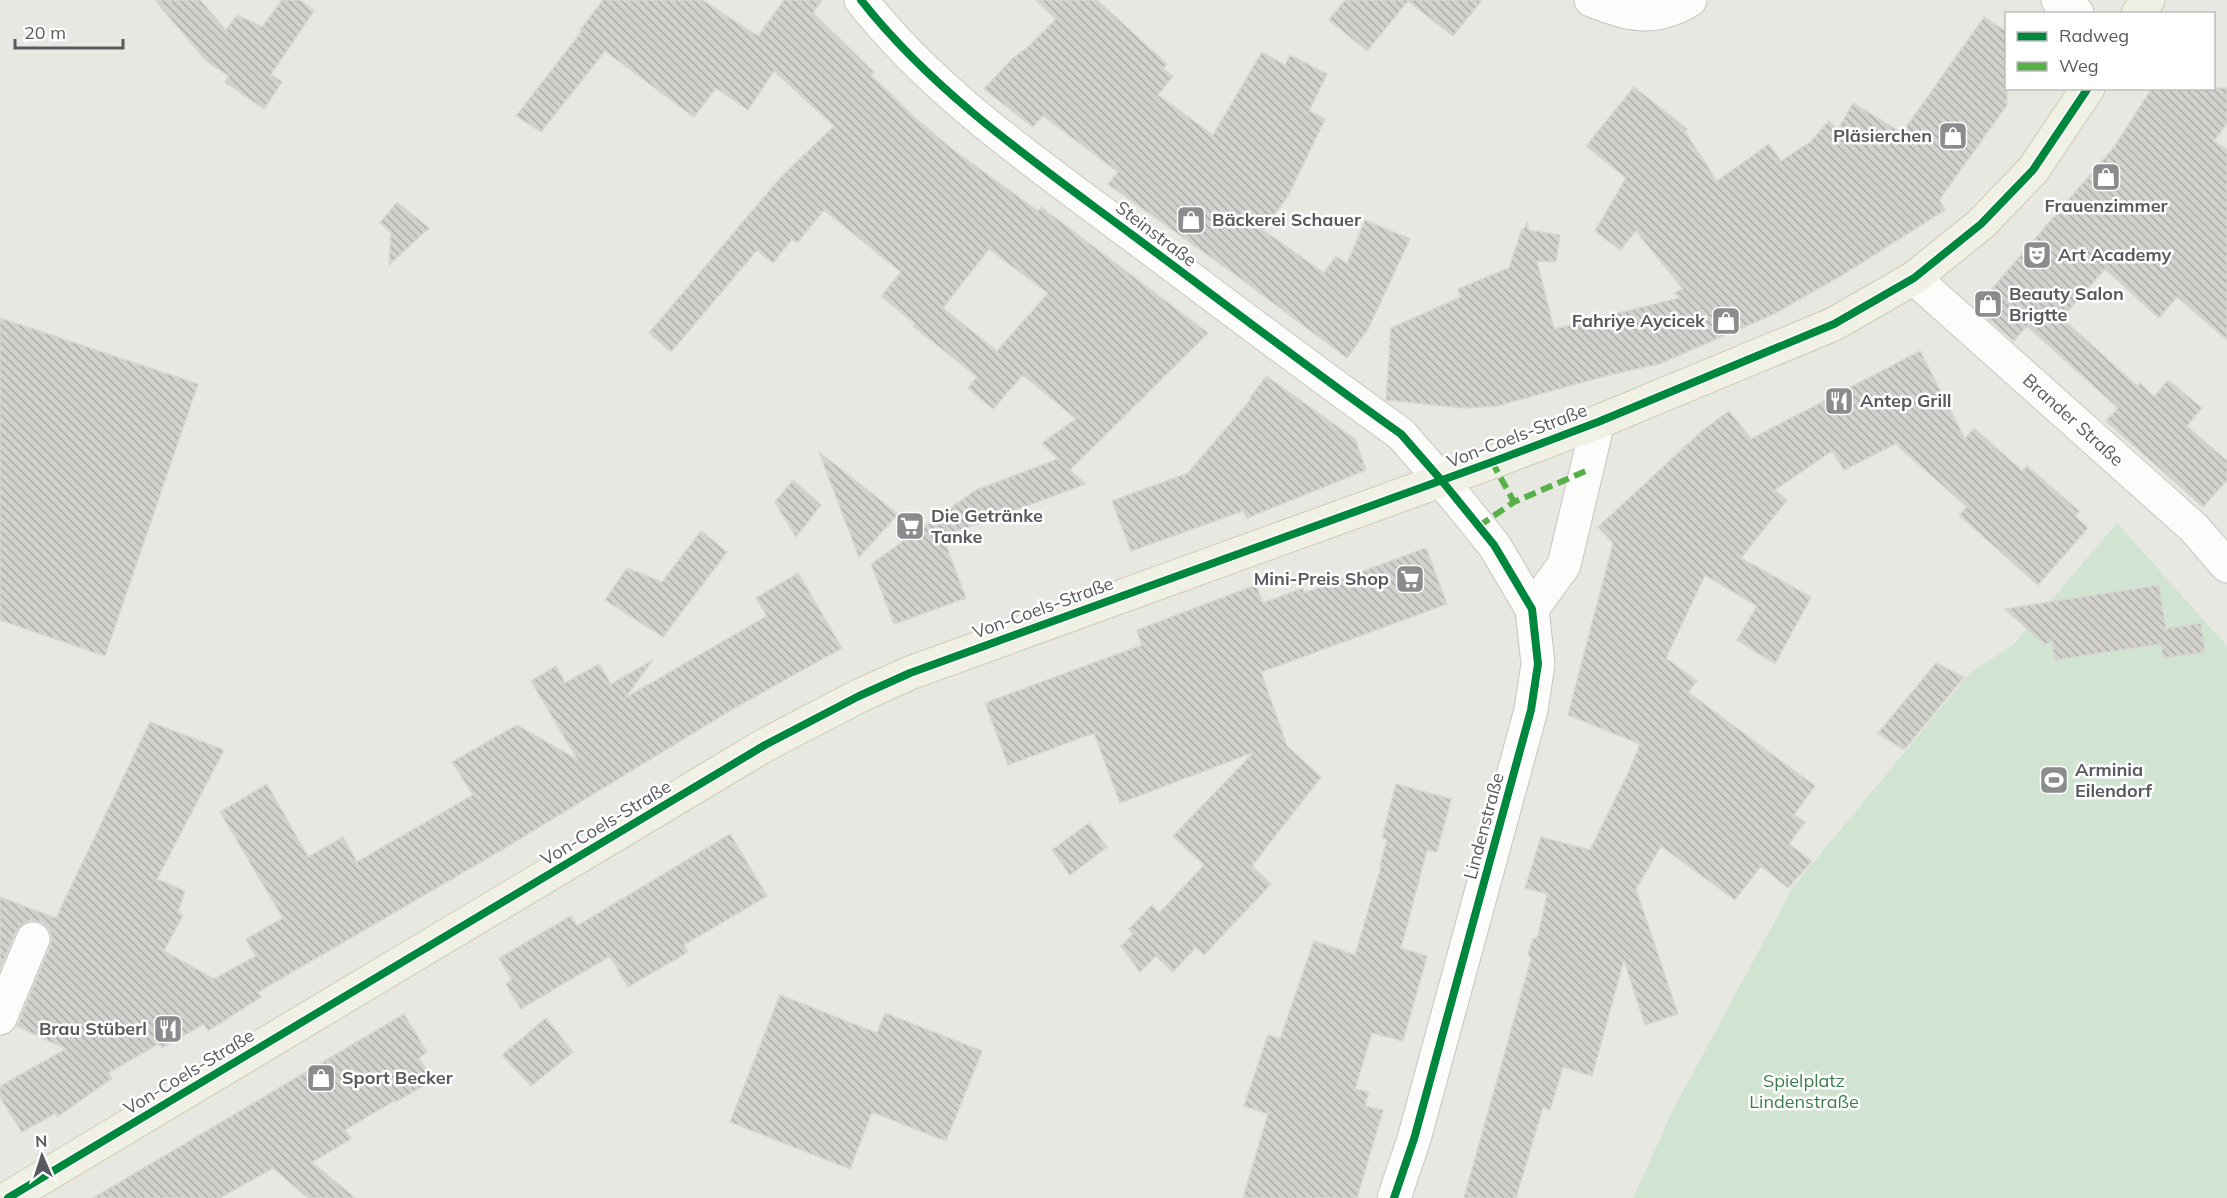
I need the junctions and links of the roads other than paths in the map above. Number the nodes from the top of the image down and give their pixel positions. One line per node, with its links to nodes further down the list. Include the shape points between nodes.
1 (861, 0): 9 (street, Steinstraße, via 955,99 1401,434)
2 (1591, 0): 3 (street, via 1622,12 1654,15)
3 (1690, 0)
4 (2058, 0): 5 (street)
5 (2074, 12)
6 (2087, 90): 7 (main road, Von-Coels-Straße, via 2033,170 1981,224)
7 (1914, 278): 8 (main road, Von-Coels-Straße, via 1834,324); 10 (street, Brander Straße, via 2194,528)
8 (1598, 422): 9 (main road, Von-Coels-Straße); 11 (street, via 1564,566)
9 (1442, 481): 11 (street, Lindenstraße, via 1494,545); 14 (main road, Von-Coels-Straße, via 950,658 859,696 765,745)
10 (2227, 566)
11 (1532, 609): 15 (street, Lindenstraße, via 1538,664 1531,710 1414,1139)
12 (33, 939): 13 (street)
13 (0, 1018)
14 (8, 1198)
15 (1394, 1198)

